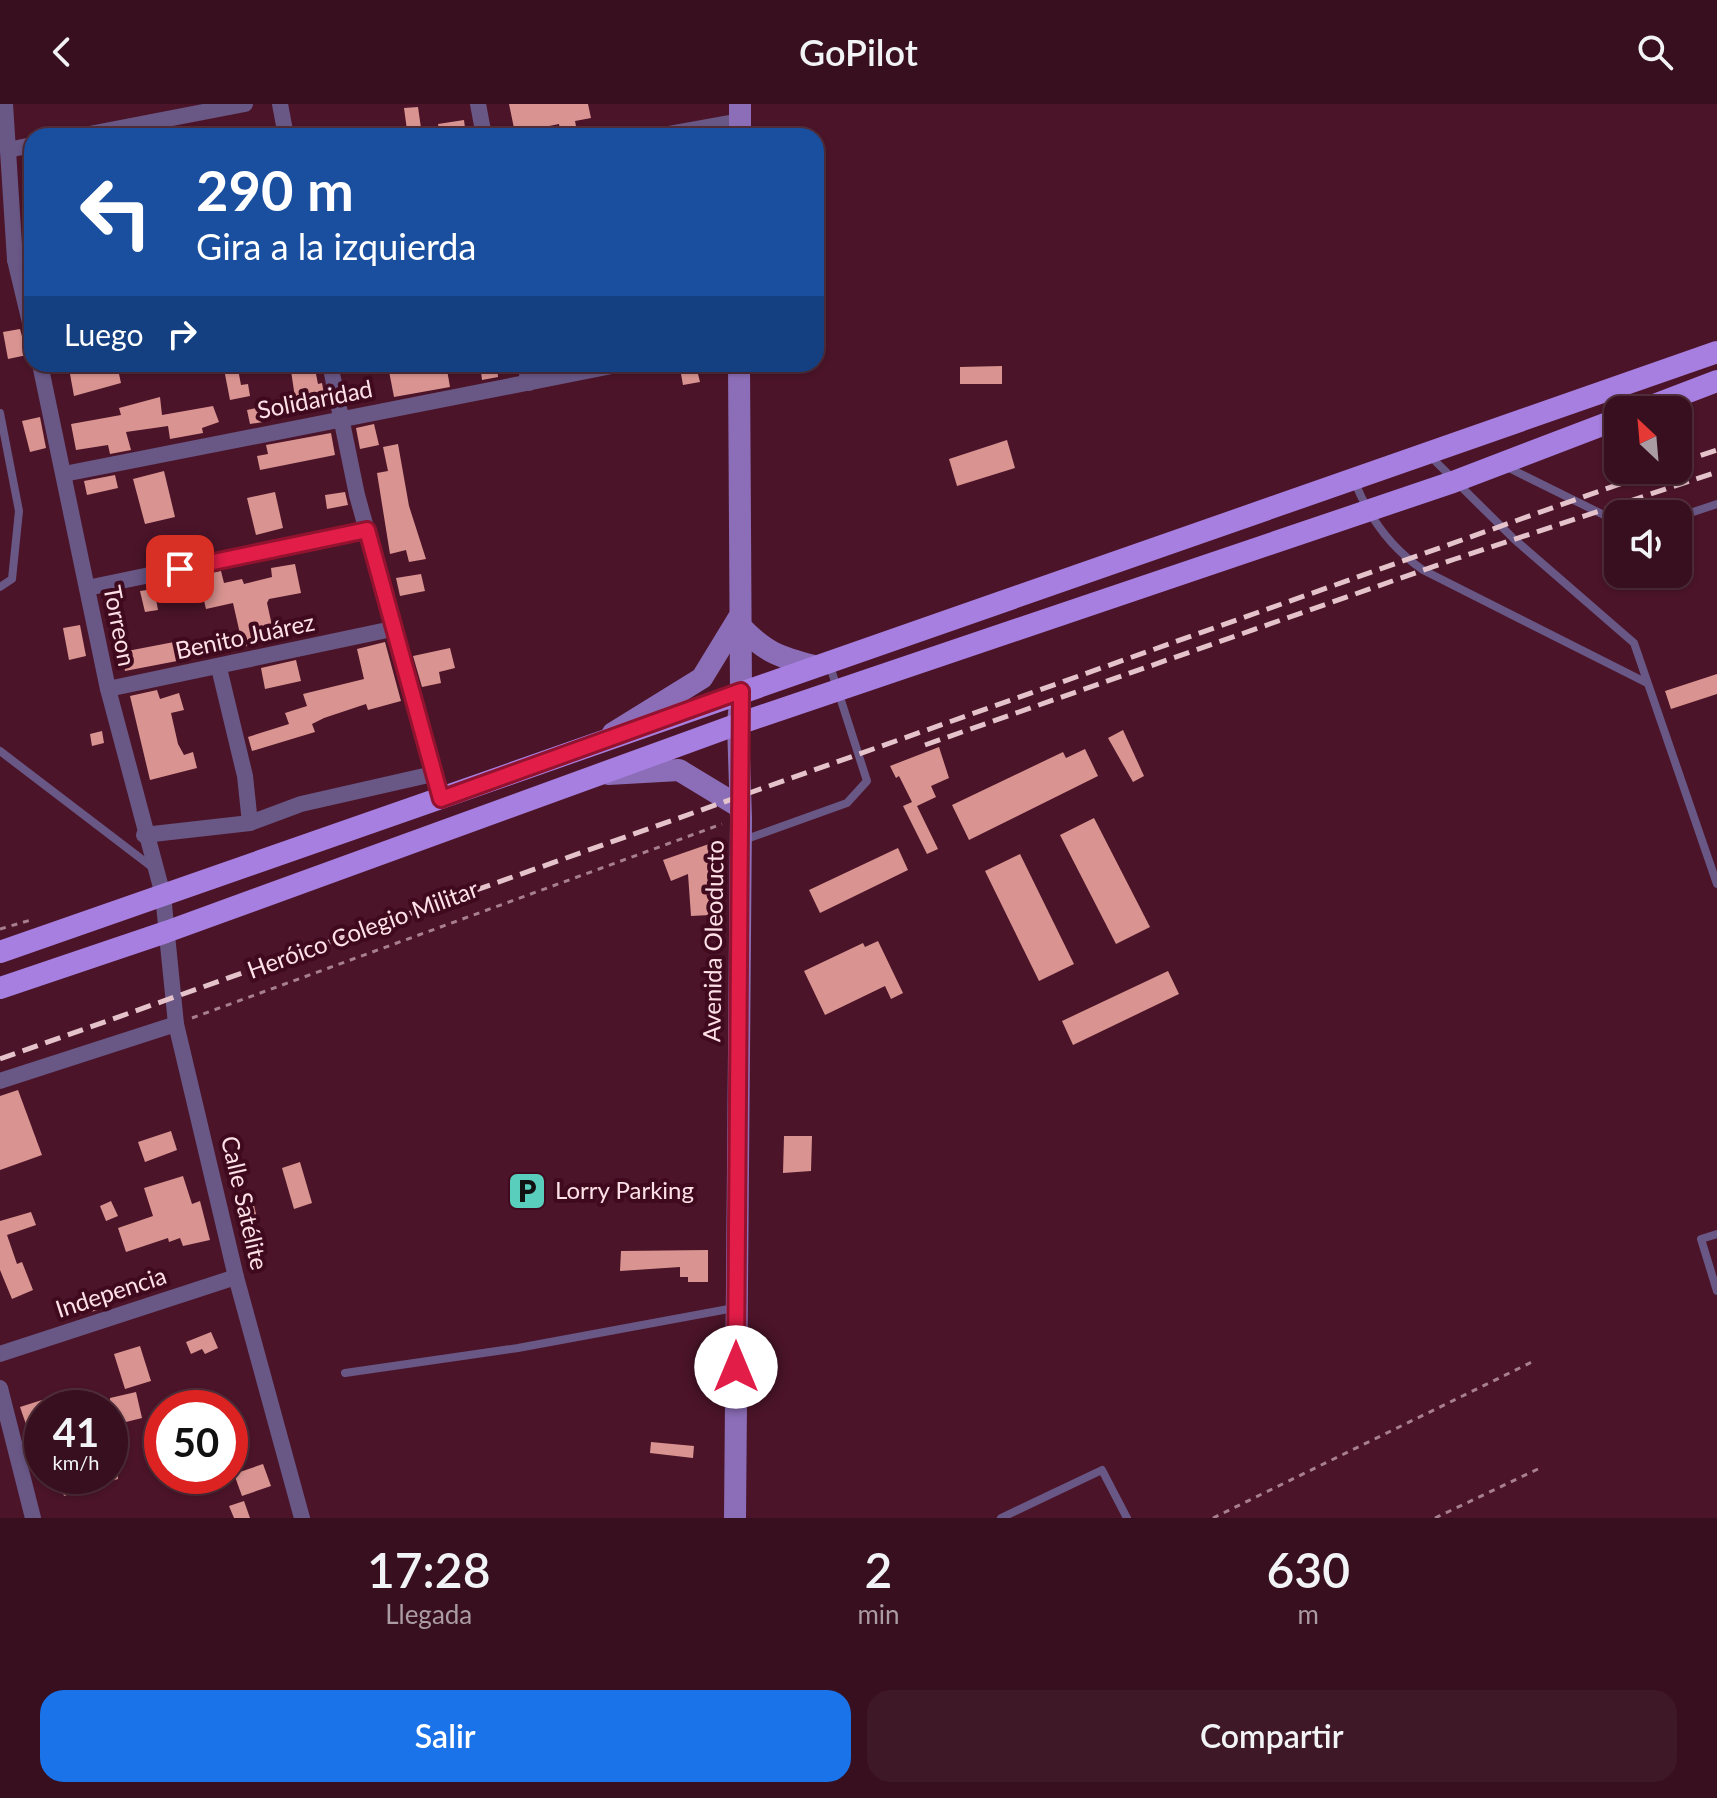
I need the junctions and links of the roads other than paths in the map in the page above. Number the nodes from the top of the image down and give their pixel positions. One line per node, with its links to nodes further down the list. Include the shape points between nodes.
1 (5, 104): 11 (street)
2 (245, 104): 6 (street)
3 (280, 104): 7 (street)
4 (478, 104): 8 (street)
5 (740, 120): 9 (street)
6 (120, 128)
7 (284, 128)
8 (482, 128)
9 (698, 128)
10 (24, 147): 11 (street)
11 (8, 150): 12 (street)
12 (24, 258)
13 (1717, 352): 25 (main road)
14 (44, 372): 27 (street, Torreon)
15 (332, 372): 23 (street)
16 (527, 372): 20 (street)
17 (583, 372): 20 (street, Solidaridad)
18 (739, 372): 37 (main road, Avenida Oleoducto)
19 (1717, 381): 21 (main road)
20 (529, 383): 23 (street, Solidaridad)
21 (1678, 396)
22 (0, 413): 35 (lane, via 19,511 12,579)
23 (341, 420): 27 (street, Solidaridad); 34 (street)
24 (1604, 424): 26 (main road)
25 (1427, 453): 28 (main road); 29 (lane)
26 (1499, 463): 29 (main road); 33 (lane)
27 (64, 474): 36 (street, Torreon)
28 (1354, 480): 31 (lane); 39 (main road)
29 (1453, 482): 31 (main road); 41 (lane, via 1634,643)
30 (1717, 504): 32 (lane)
31 (1367, 512): 41 (lane, via 1423,570); 43 (main road)
32 (1692, 512)
33 (1604, 515)
34 (367, 530): 36 (street); 38 (street)
35 (0, 587)
36 (87, 588): 42 (street, Torreon)
37 (739, 621): 39 (main road, via 762,648 779,658); 44 (main road, Avenida Oleoducto); 46 (main road, via 702,678)
38 (392, 629): 40 (street, Benito Juárez); 48 (street)
39 (821, 664): 43 (lane); 44 (main road)
40 (219, 668): 42 (street, Benito Juárez); 54 (street, via 245,776)
41 (1647, 684): 58 (lane)
42 (108, 689): 55 (street, Torreon)
43 (838, 690): 45 (main road); 56 (lane, via 867,781 847,803)
44 (741, 691): 45 (main road, Avenida Oleoducto); 46 (main road)
45 (738, 724): 49 (main road); 53 (main road, Avenida Oleoducto)
46 (590, 747): 50 (main road)
47 (0, 751): 57 (lane)
48 (433, 774): 51 (street); 54 (street, via 301,804)
49 (599, 774): 52 (main road); 53 (main road, via 679,770)
50 (509, 775): 51 (main road); 52 (main road)
51 (441, 799): 59 (main road)
52 (518, 804): 60 (main road)
53 (741, 812): 56 (main road, Avenida Oleoducto)
54 (250, 823): 55 (street)
55 (144, 835): 57 (street, Torreon)
56 (741, 842): 68 (main road, Avenida Oleoducto)
57 (154, 869): 59 (street, Torreon)
58 (1717, 884)
59 (163, 895): 60 (street, Calle Satélite); 61 (main road)
60 (166, 932): 62 (main road); 63 (street, Calle Satélite)
61 (0, 952)
62 (0, 988)
63 (176, 1024): 64 (street); 66 (street, Calle Satélite)
64 (0, 1081)
65 (1717, 1234): 67 (lane, via 1701,1239)
66 (236, 1277): 69 (street, Indepencia); 73 (street, Calle Satélite)
67 (1717, 1291)
68 (737, 1307): 70 (lane, via 518,1348); 74 (main road, Avenida Oleoducto)
69 (0, 1354)
70 (345, 1373)
71 (0, 1388): 72 (street)
72 (33, 1518)
73 (302, 1518)
74 (735, 1518)
75 (1001, 1518): 76 (lane, via 1102,1470)
76 (1127, 1518)

